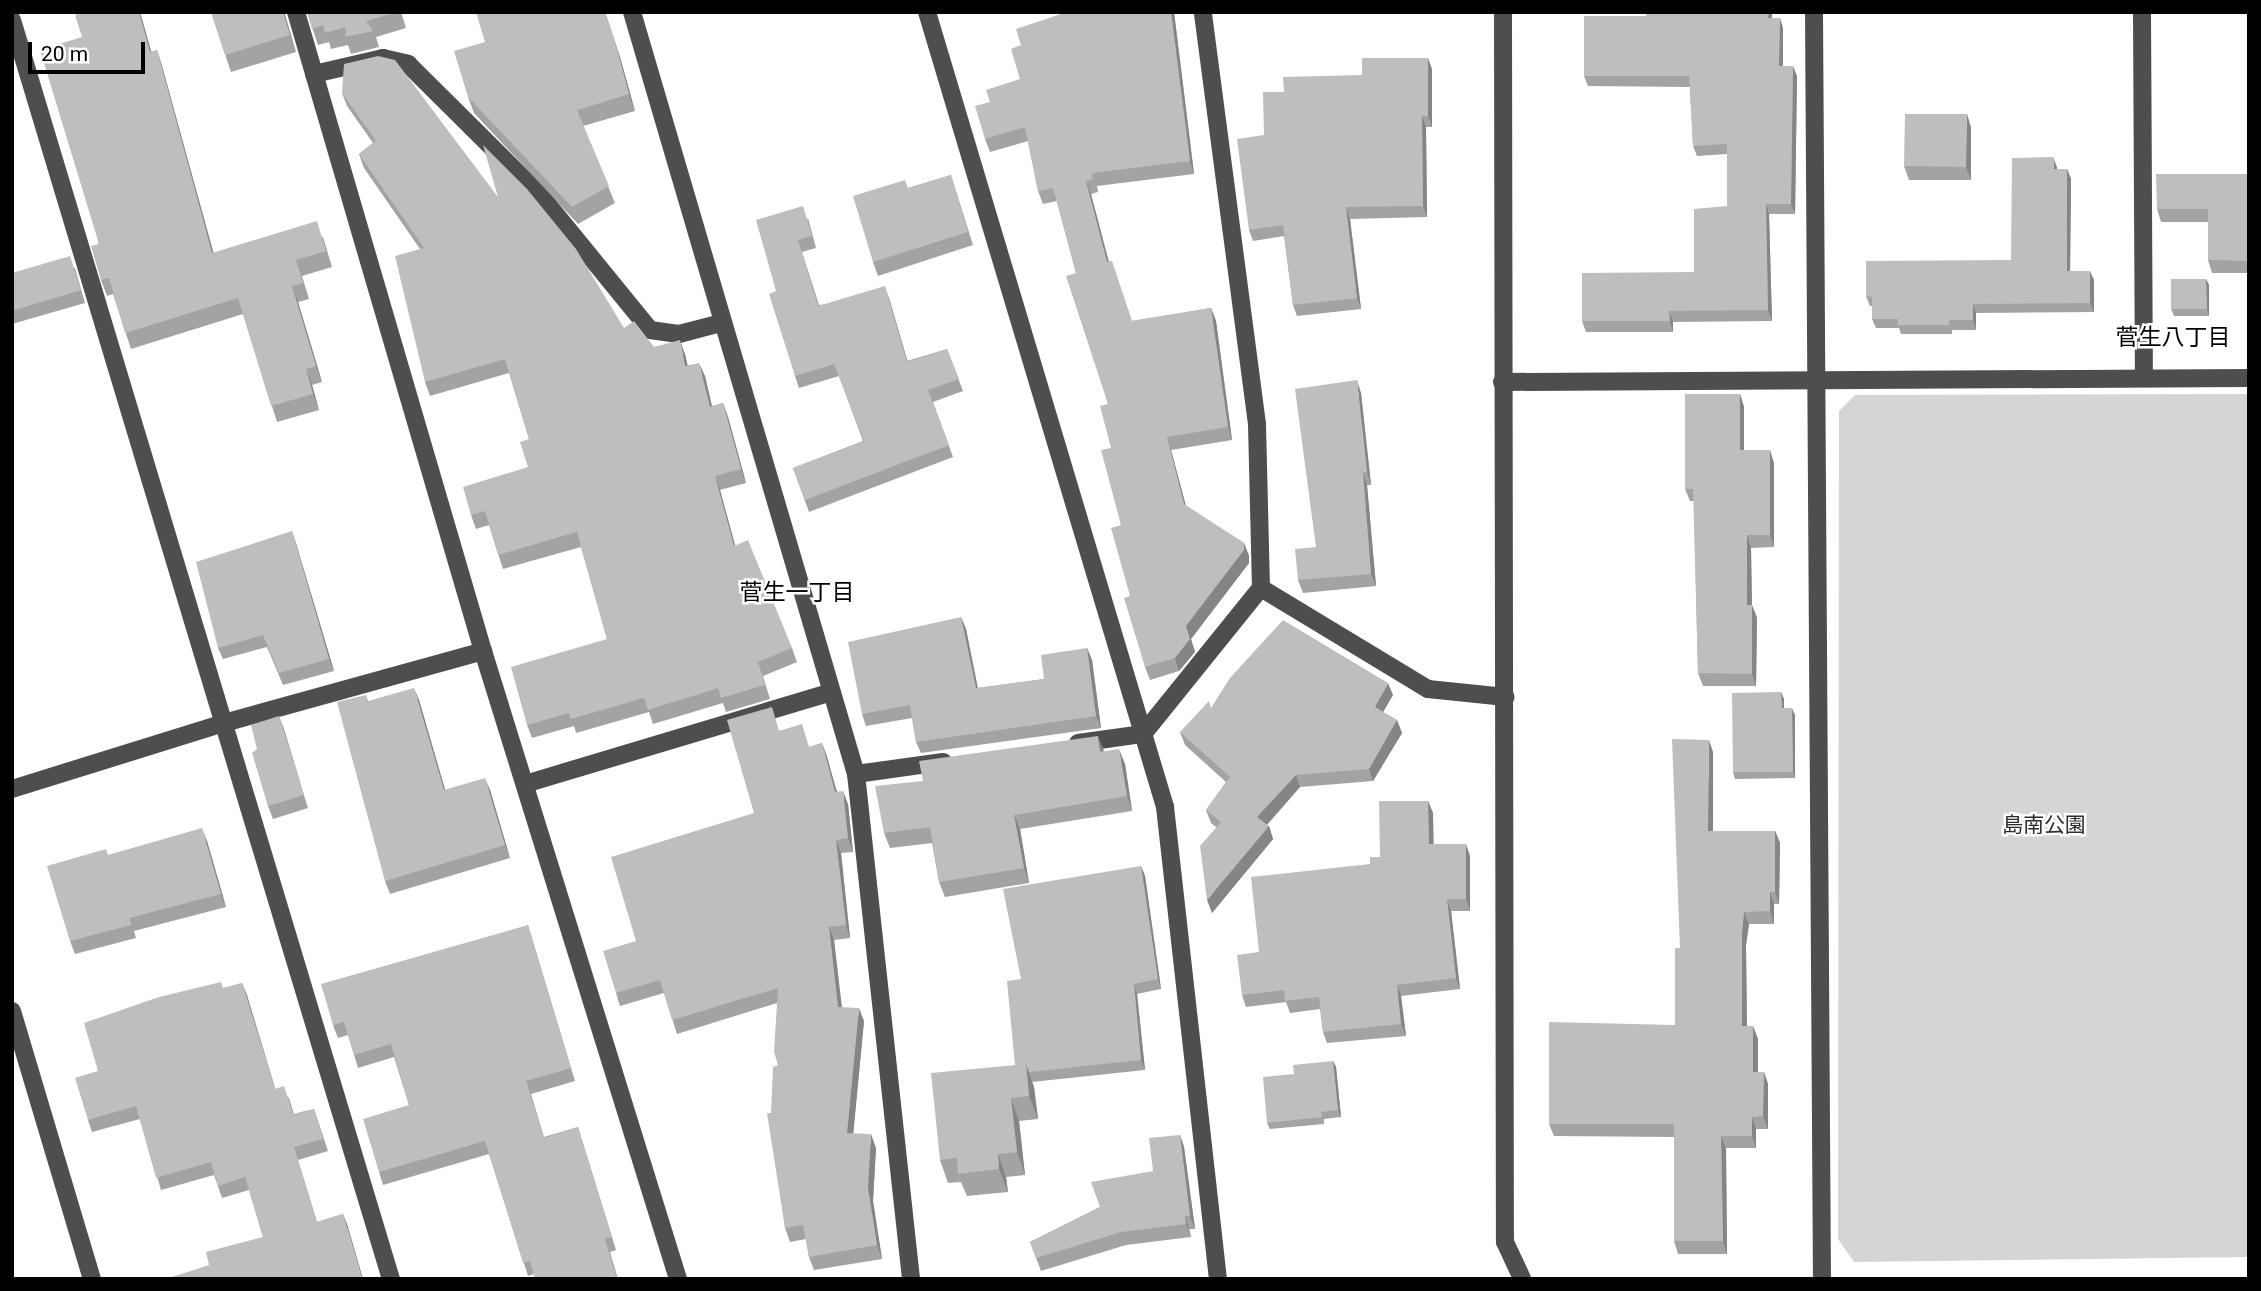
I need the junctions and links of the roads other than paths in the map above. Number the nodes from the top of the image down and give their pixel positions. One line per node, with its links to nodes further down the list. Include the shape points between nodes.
1 (296, 12): 9 (street)
2 (632, 12): 10 (street)
3 (927, 12): 20 (street)
4 (1203, 12): 15 (street, via 1258,424)
5 (1503, 12): 14 (street)
6 (1814, 12): 11 (street)
7 (2142, 12): 12 (street)
8 (12, 20): 19 (street)
9 (314, 74): 10 (street, via 383,58 408,64 540,195 650,330 679,334); 16 (street)
10 (721, 323): 17 (street)
11 (1815, 377): 12 (street); 14 (street); 33 (street)
12 (2144, 377): 13 (street)
13 (2249, 377)
14 (1502, 382): 18 (street)
15 (1261, 588): 18 (street, via 1428,689); 20 (street)
16 (483, 651): 19 (street); 24 (street)
17 (832, 692): 23 (street); 24 (street)
18 (1506, 697): 27 (street, via 1505,1242)
19 (224, 723): 25 (street); 29 (street)
20 (1143, 734): 21 (street); 32 (street, via 1165,807)
21 (1061, 745)
22 (965, 759): 23 (street)
23 (856, 774): 31 (street)
24 (525, 784): 30 (street)
25 (12, 789)
26 (12, 1011): 28 (street)
27 (1522, 1278)
28 (92, 1279)
29 (391, 1279)
30 (678, 1279)
31 (911, 1279)
32 (1218, 1279)
33 (1822, 1279)

